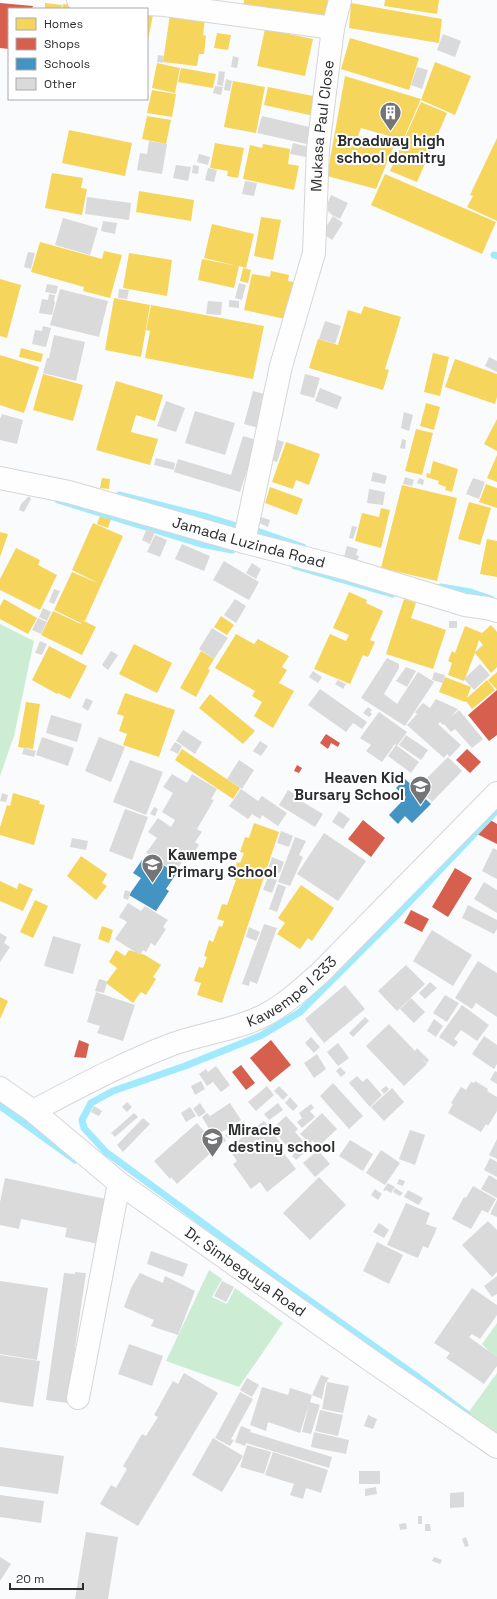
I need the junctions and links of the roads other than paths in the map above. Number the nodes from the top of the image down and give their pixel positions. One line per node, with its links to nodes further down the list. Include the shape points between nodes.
1 (78, 0): 3 (street, via 165,5)
2 (340, 0): 3 (street, Mukasa Paul Close)
3 (333, 28): 5 (street, Mukasa Paul Close, via 318,148 314,253 281,366)
4 (0, 478): 5 (street, Jamada Luzinda Road, via 69,492)
5 (244, 542): 6 (street, Jamada Luzinda Road, via 340,567 465,605)
6 (497, 611)
7 (497, 793): 9 (street, Kawempe I 233, via 321,972 292,997 265,1015 174,1044 128,1063)
8 (0, 1088): 9 (street, Dr. Simbeguya Road)
9 (33, 1111): 10 (street, Dr. Simbeguya Road)
10 (119, 1183): 11 (street); 12 (street, Dr. Simbeguya Road)
11 (78, 1398)
12 (497, 1447)

